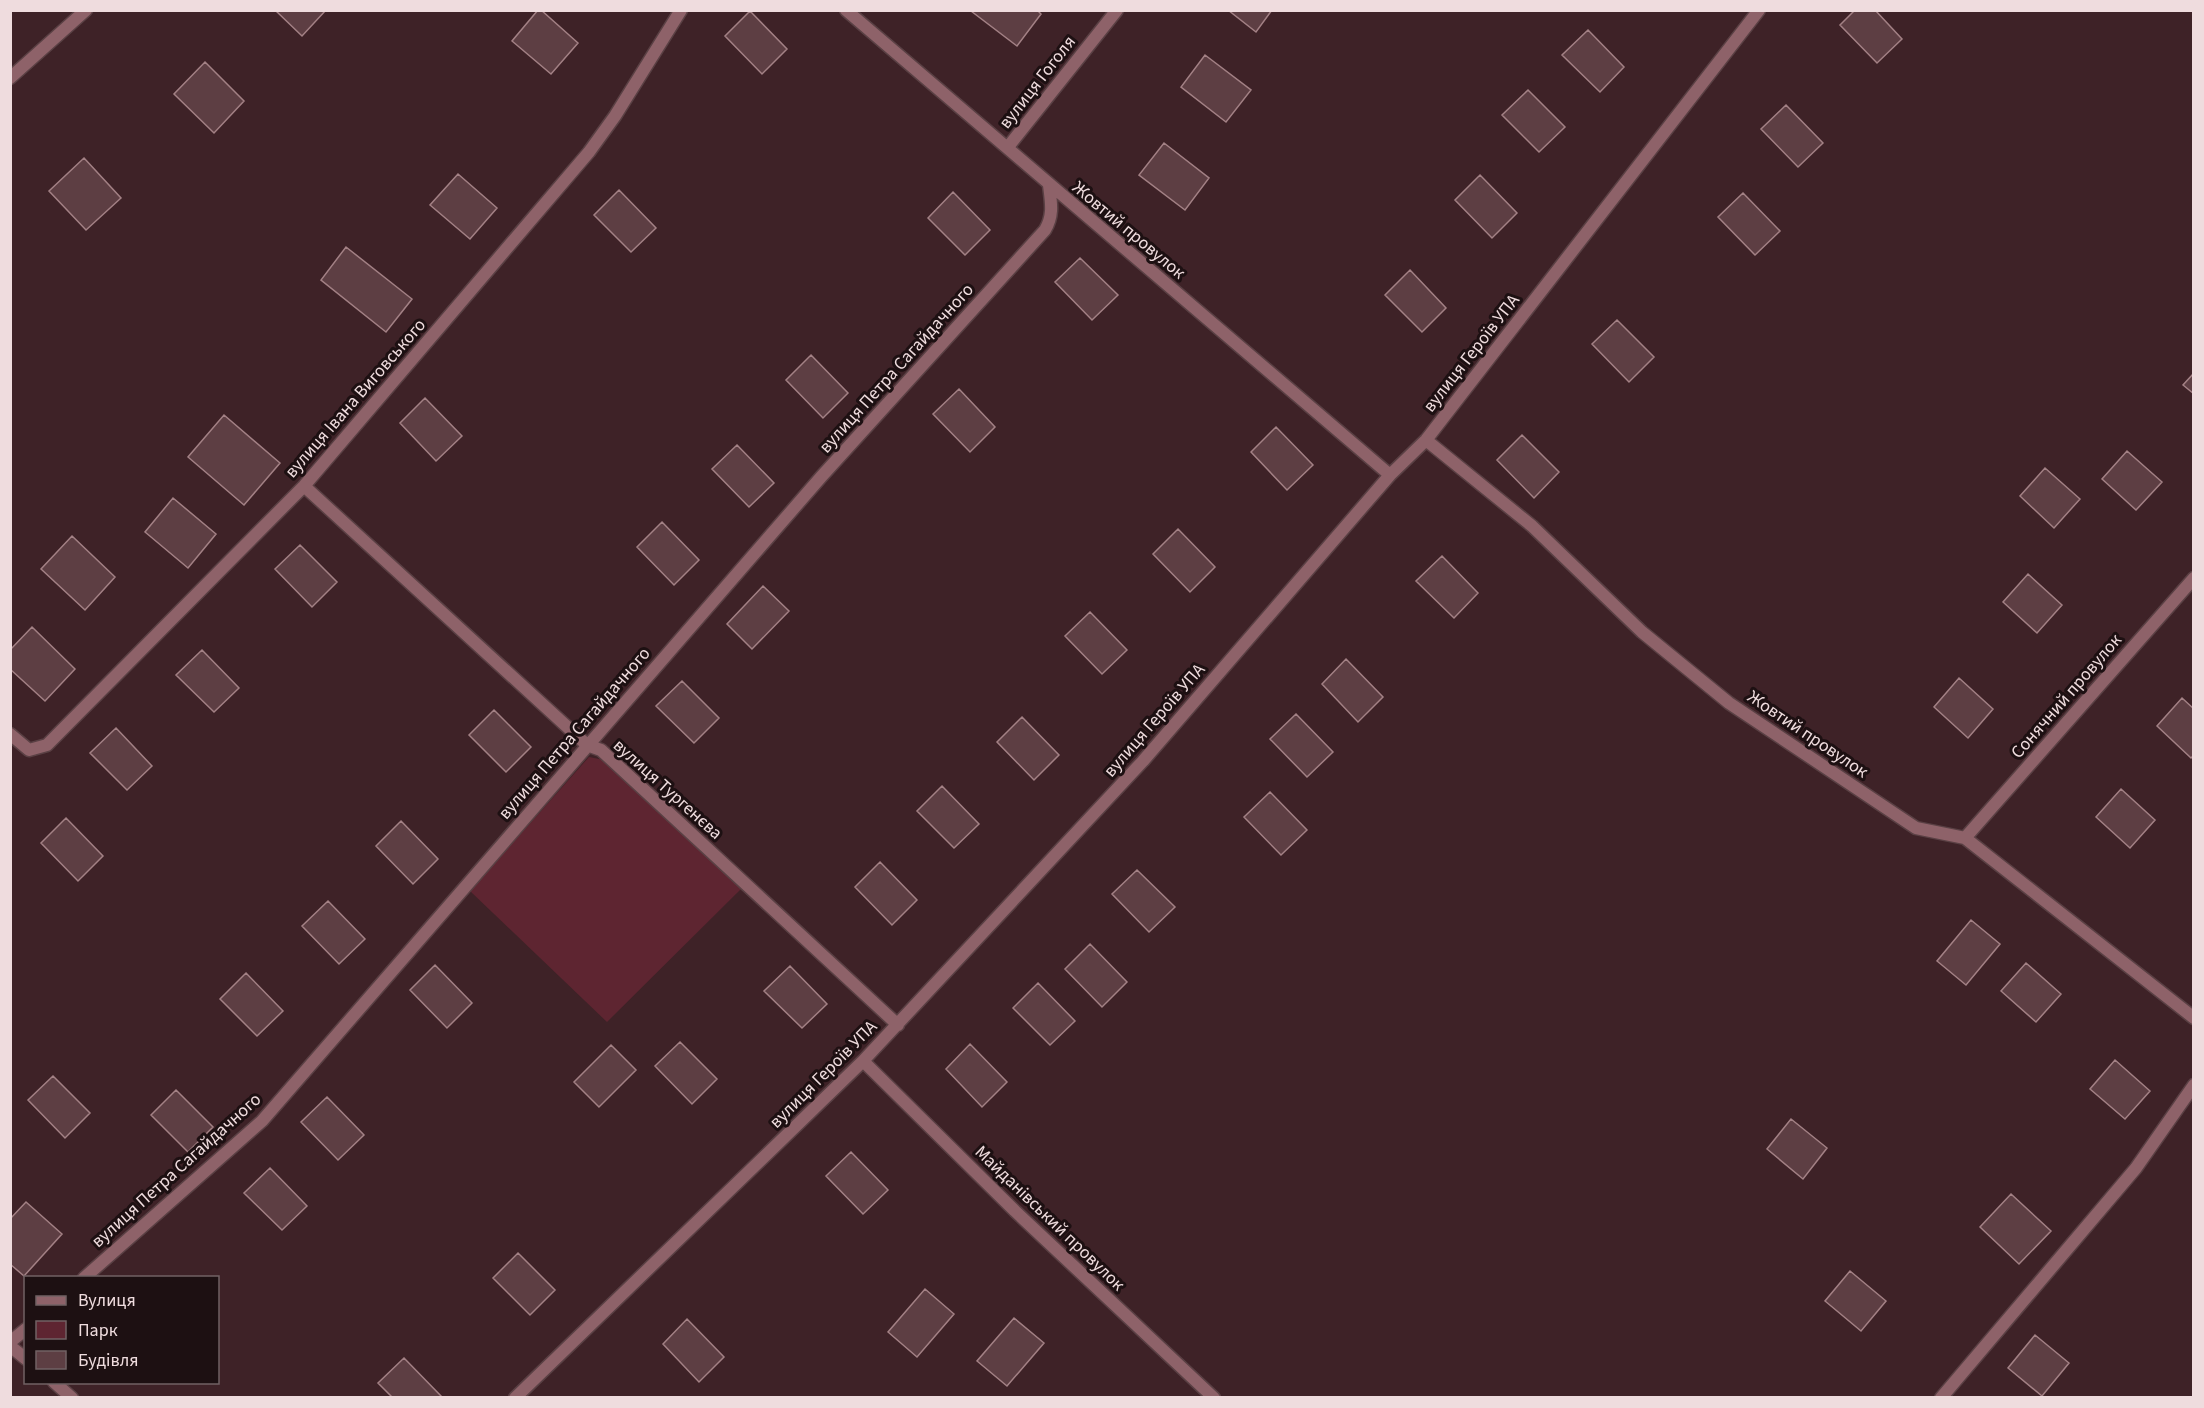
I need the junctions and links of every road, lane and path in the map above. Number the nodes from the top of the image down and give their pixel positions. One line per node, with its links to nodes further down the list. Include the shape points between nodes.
1 (86, 10): 6 (street)
2 (681, 10): 11 (street, вулиця Івана Виговського, via 589,152)
3 (846, 10): 7 (street, Жовтий провулок)
4 (1117, 10): 7 (street, вулиця Гоголя)
5 (1759, 10): 9 (street, вулиця Героїв УПА)
6 (10, 78)
7 (1008, 147): 8 (street, Жовтий провулок)
8 (1049, 185): 10 (street, Жовтий провулок); 14 (street, вулиця Петра Сагайдачного, via 1052,208 1045,230 821,477)
9 (1426, 440): 10 (street, вулиця Героїв УПА); 15 (street, Жовтий провулок, via 1532,526 1642,632 1729,703 1916,828)
10 (1390, 475): 17 (street, вулиця Героїв УПА, via 1143,762)
11 (304, 486): 13 (street, вулиця Івана Виговського, via 47,745 28,750); 14 (street, вулиця Тургенєва)
12 (2193, 578): 15 (street, Сонячний провулок)
13 (10, 734)
14 (587, 745): 17 (street, вулиця Тургенєва, via 601,750); 20 (street, вулиця Петра Сагайдачного, via 262,1121)
15 (1965, 838): 16 (street, Жовтий провулок)
16 (2193, 1018)
17 (898, 1025): 18 (street, вулиця Героїв УПА)
18 (863, 1061): 26 (street, вулиця Героїв УПА); 27 (street, Майданівський провулок)
19 (2193, 1085): 28 (street, via 2136,1168)
20 (86, 1276)
21 (24, 1331): 22 (street)
22 (10, 1344): 23 (street)
23 (24, 1357)
24 (55, 1384): 25 (street)
25 (72, 1398)
26 (515, 1398)
27 (1214, 1398)
28 (1941, 1398)

